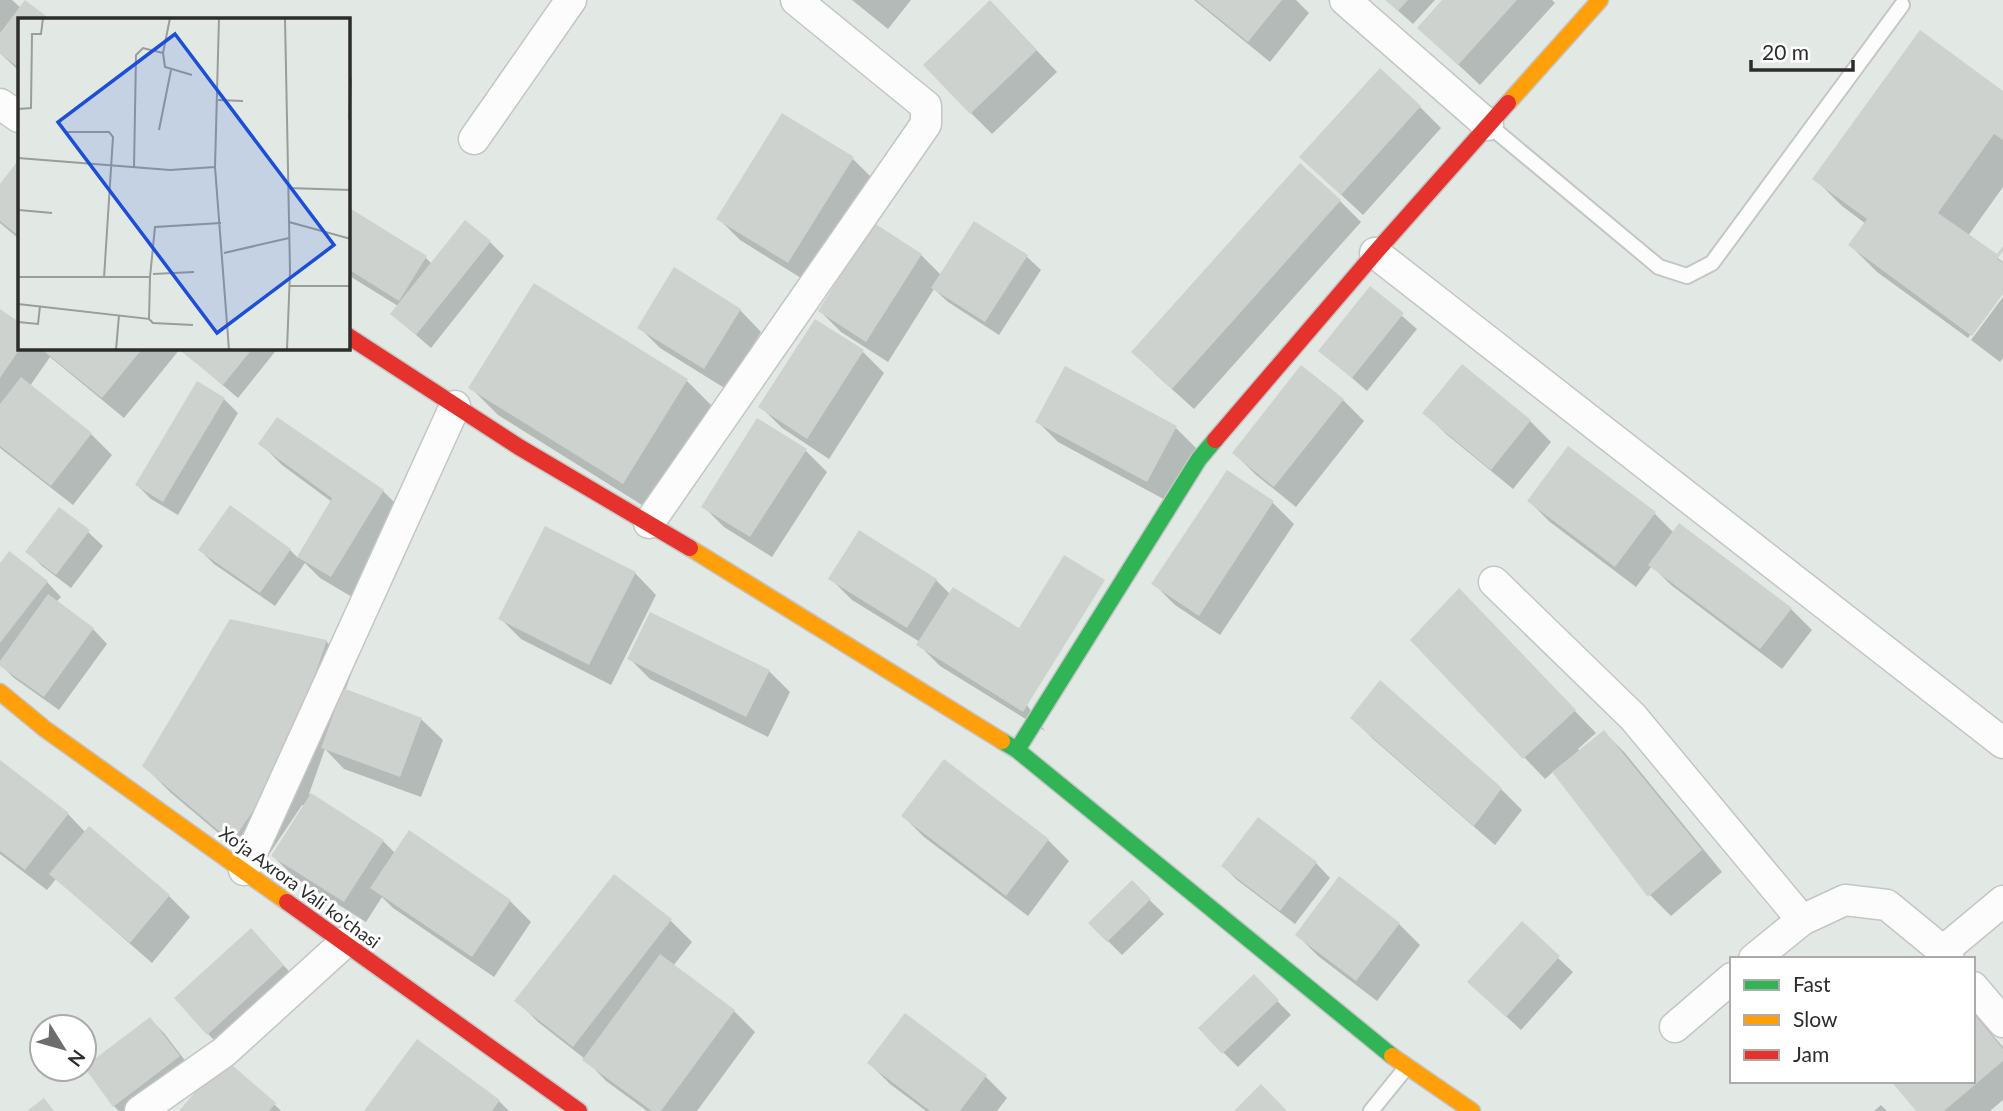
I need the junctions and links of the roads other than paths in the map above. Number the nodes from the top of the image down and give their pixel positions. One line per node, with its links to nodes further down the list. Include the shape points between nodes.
1 (571, 0): 9 (street)
2 (796, 0): 13 (street, via 926,106 926,124)
3 (1345, 0): 8 (street)
4 (1600, 0): 8 (street)
5 (1902, 5): 8 (lane, via 1712,263 1686,276 1659,267)
6 (0, 104): 7 (street)
7 (18, 116)
8 (1488, 125): 10 (street)
9 (474, 139)
10 (1375, 253): 16 (street); 17 (street, via 1199,459)
11 (350, 337): 12 (street)
12 (455, 406): 13 (street); 18 (street)
13 (649, 523): 17 (street)
14 (1494, 582): 20 (street, via 1633,717)
15 (0, 692): 18 (street, Xo'ja Axrora Vali ko'chasi)
16 (2003, 743)
17 (1017, 750): 28 (street)
18 (244, 870): 21 (street, Xo'ja Axrora Vali ko'chasi)
19 (2003, 901): 22 (street)
20 (1802, 920): 22 (street, via 1845,900 1887,905); 23 (street)
21 (345, 942): 29 (street, via 224,1052); 30 (street, Xo'ja Axrora Vali ko'chasi, via 549,1097)
22 (1946, 955)
23 (1756, 957)
24 (1730, 980): 27 (street)
25 (1975, 989): 26 (street)
26 (2003, 1022)
27 (1675, 1027)
28 (1406, 1068): 31 (lane); 32 (street)
29 (140, 1111)
30 (579, 1111)
31 (1371, 1111)
32 (1472, 1111)

